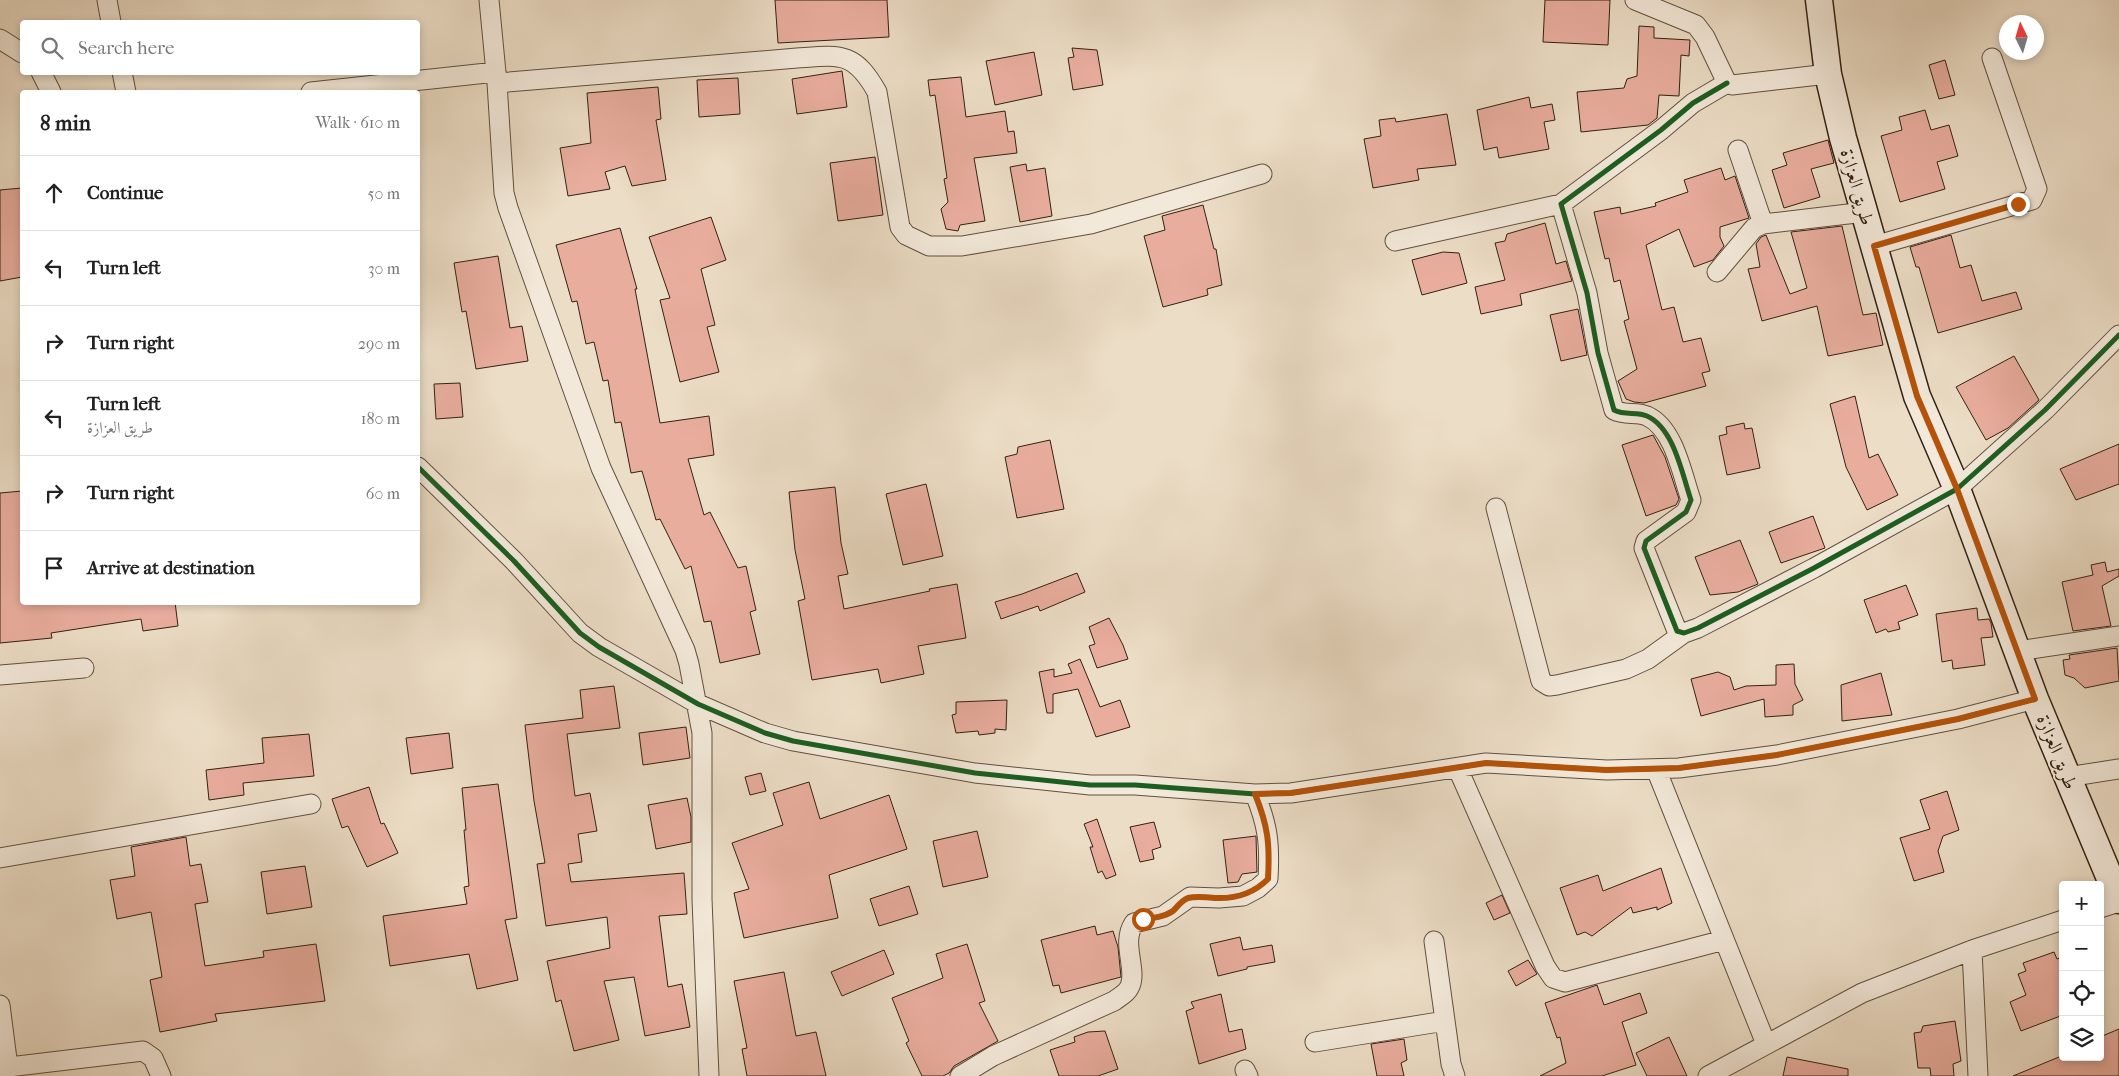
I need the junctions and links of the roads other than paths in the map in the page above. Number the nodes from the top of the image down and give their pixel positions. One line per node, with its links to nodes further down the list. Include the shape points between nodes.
1 (107, 0): 5 (street)
2 (489, 0): 12 (street)
3 (1635, 0): 13 (street, via 1696,25 1705,36)
4 (1819, 0): 9 (street, طريق العزازة)
5 (111, 20)
6 (0, 39): 7 (street)
7 (20, 52)
8 (1992, 58): 23 (street, via 2037,189 2035,196 2032,200)
9 (1828, 74): 13 (street, via 1742,85); 20 (street, طريق العزازة)
10 (42, 75): 14 (street)
11 (123, 75): 15 (street)
12 (497, 78): 16 (street); 18 (street, via 837,55 847,58 868,76 877,92 900,227 906,235 929,246 962,246 1091,224); 35 (street, via 504,193 508,208 601,468 685,650)
13 (1727, 83): 19 (street, via 1692,103)
14 (50, 90)
15 (126, 90)
16 (338, 90)
17 (1738, 150): 21 (street)
18 (1262, 174)
19 (1562, 204): 22 (street); 29 (street, via 1614,410 1622,414 1645,414 1657,420 1668,435 1691,500 1686,512 1646,541 1644,548 1677,630)
20 (1864, 212): 21 (street); 23 (street, طريق العزازة)
21 (1763, 224): 24 (street, via 1754,228)
22 (1395, 241)
23 (1874, 246): 27 (street, طريق العزازة, via 1917,396)
24 (1717, 272)
25 (2119, 335): 27 (street, via 2045,410)
26 (420, 469): 35 (street, via 514,561 580,633 598,647)
27 (1957, 489): 29 (street, via 1814,568); 31 (street, طريق العزازة)
28 (1496, 508): 29 (street, via 1541,681 1557,686 1626,669 1648,659)
29 (1684, 634)
30 (2119, 636): 31 (street)
31 (2017, 651): 34 (street, طريق العزازة)
32 (84, 668): 33 (street)
33 (0, 675)
34 (2035, 699): 37 (street, via 1958,719 1777,755); 39 (street, طريق العزازة)
35 (698, 704): 40 (street, via 765,733 793,741 975,773); 58 (street, via 702,733 702,899)
36 (1458, 769): 37 (street, via 1486,763 1606,770); 40 (street, via 1291,793); 48 (street, via 1553,978 1565,982)
37 (1656, 769): 48 (street)
38 (2119, 769): 39 (street)
39 (2067, 778): 45 (street, طريق العزازة)
40 (1255, 794): 59 (street, via 1265,819 1269,848 1268,879 1243,896 1190,898 1163,916 1134,923 1128,938 1132,982 1128,990 1114,1001 993,1056)
41 (312, 804): 44 (street)
42 (0, 840): 43 (street)
43 (0, 845)
44 (0, 858)
45 (2119, 901): 46 (street)
46 (2104, 907)
47 (2059, 921): 50 (street)
48 (1724, 940): 54 (street)
49 (1434, 941): 52 (street)
50 (1972, 950): 54 (street, via 1862,993); 62 (street)
51 (0, 1005): 55 (street)
52 (1445, 1020): 53 (street); 60 (street)
53 (1315, 1042)
54 (1766, 1044): 56 (street)
55 (4, 1067): 57 (street, via 143,1051 153,1058)
56 (1740, 1068): 61 (street)
57 (161, 1076)
58 (709, 1076)
59 (960, 1076)
60 (1455, 1076)
61 (1708, 1076)
62 (1978, 1076)

